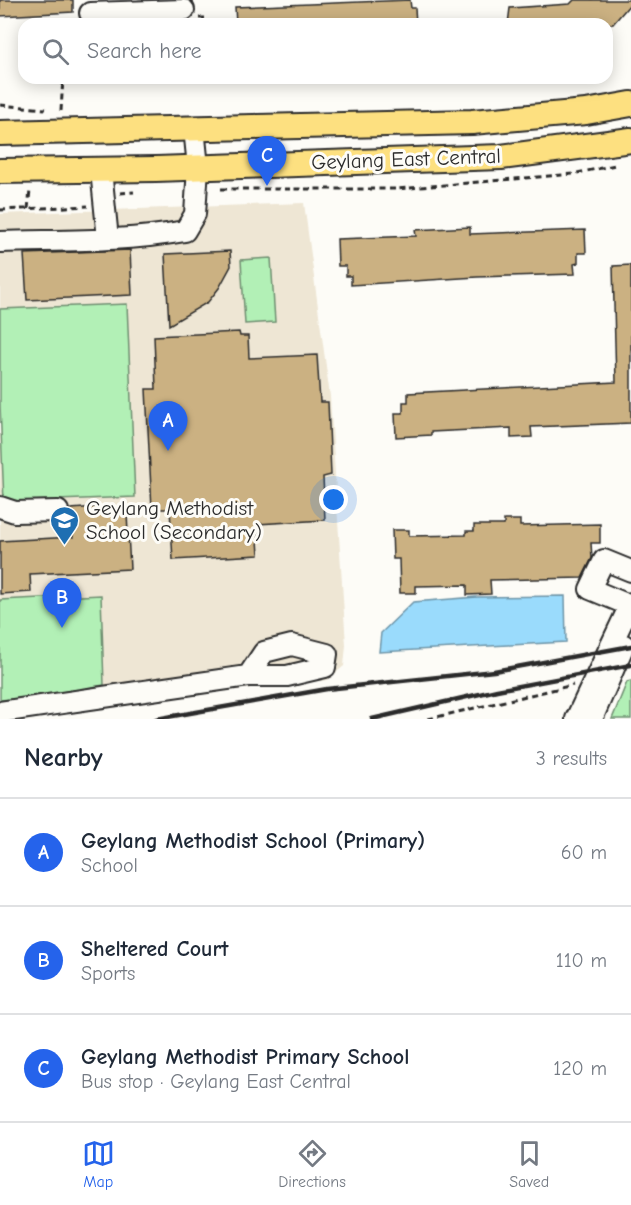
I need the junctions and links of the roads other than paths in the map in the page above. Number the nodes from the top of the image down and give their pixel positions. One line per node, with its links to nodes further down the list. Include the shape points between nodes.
1 (184, 10): 2 (street)
2 (90, 14)
3 (631, 104): 4 (main road, Geylang East Central, via 481,121)
4 (194, 128): 5 (main road, Geylang East Central); 7 (street)
5 (0, 134)
6 (631, 140): 7 (main road, Geylang East Central, via 501,157)
7 (198, 167): 8 (main road, Geylang East Central); 10 (street, via 195,214 185,231)
8 (101, 170): 9 (main road, Geylang East Central); 10 (street)
9 (0, 171)
10 (108, 239): 11 (street)
11 (0, 242)
12 (0, 507): 13 (street, via 15,513)
13 (58, 511)
14 (631, 571): 15 (street, via 604,560 590,589)
15 (631, 605): 19 (street)
16 (631, 632): 20 (street)
17 (248, 675): 18 (street)
18 (0, 712)
19 (576, 719)
20 (592, 719)

